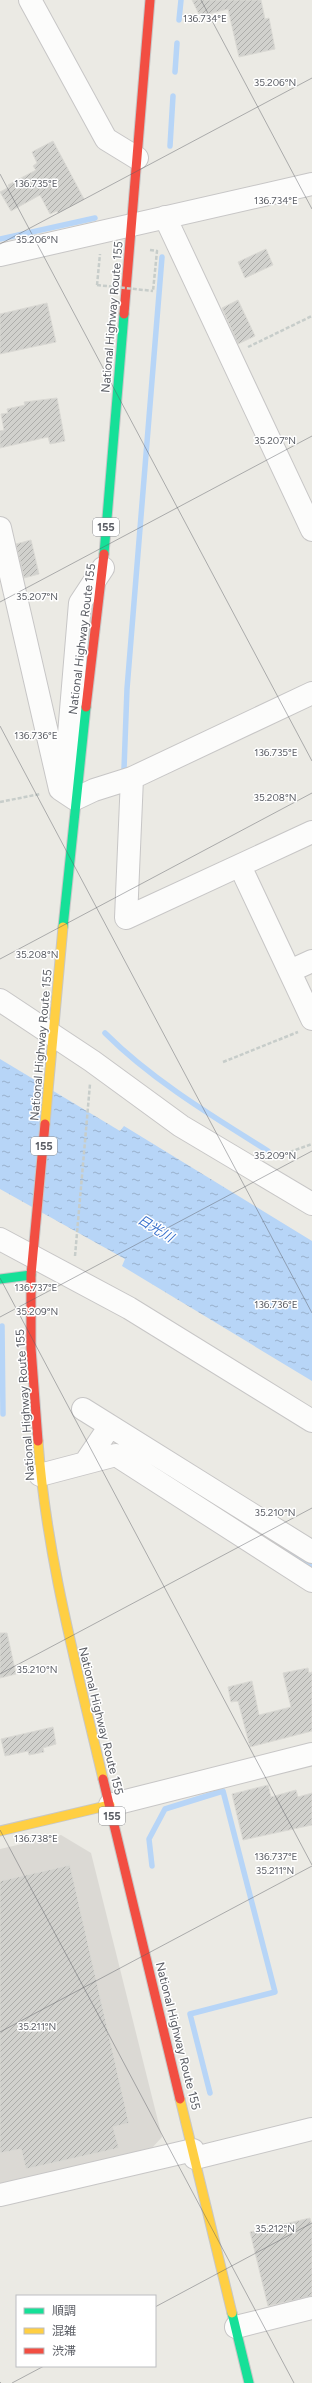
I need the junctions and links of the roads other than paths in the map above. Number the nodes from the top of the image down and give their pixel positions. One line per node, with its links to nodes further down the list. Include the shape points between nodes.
1 (30, 0): 3 (street, via 106,139)
2 (150, 0): 3 (main road, National Highway Route 155 / 155)
3 (137, 158): 6 (main road, National Highway Route 155 / 155)
4 (312, 184): 5 (street)
5 (165, 218): 6 (street); 9 (street)
6 (132, 225): 7 (street); 10 (main road, National Highway Route 155 / 155)
7 (0, 255)
8 (0, 528): 13 (street)
9 (312, 530)
10 (103, 568): 13 (street, via 80,603)
11 (312, 693): 12 (street)
12 (132, 778): 13 (street, via 94,790); 15 (street, via 126,918)
13 (66, 793): 20 (main road, National Highway Route 155 / 155)
14 (312, 832): 15 (street)
15 (240, 866): 17 (street)
16 (312, 961): 17 (street)
17 (290, 971): 19 (street)
18 (0, 1000): 20 (street)
19 (308, 1024)
20 (53, 1044): 21 (street, via 181,1126); 23 (main road, National Highway Route 155 / 155)
21 (312, 1204)
22 (0, 1239): 23 (street)
23 (33, 1258): 24 (main road); 26 (street, via 129,1308); 29 (main road, National Highway Route 155 / 155, via 31,1348)
24 (0, 1279)
25 (83, 1409): 27 (street)
26 (312, 1421)
27 (110, 1426): 28 (street); 30 (street)
28 (85, 1463): 29 (street); 31 (street, via 116,1455)
29 (40, 1475): 33 (main road, National Highway Route 155 / 155, via 65,1620)
30 (312, 1552)
31 (312, 1581)
32 (312, 1754): 33 (street)
33 (110, 1805): 34 (main road); 36 (main road, National Highway Route 155 / 155)
34 (0, 1831)
35 (312, 2129): 36 (street)
36 (194, 2154): 37 (street); 39 (main road, National Highway Route 155 / 155)
37 (0, 2195)
38 (312, 2308): 39 (street)
39 (236, 2327): 40 (main road, National Highway Route 155 / 155)
40 (249, 2383)

